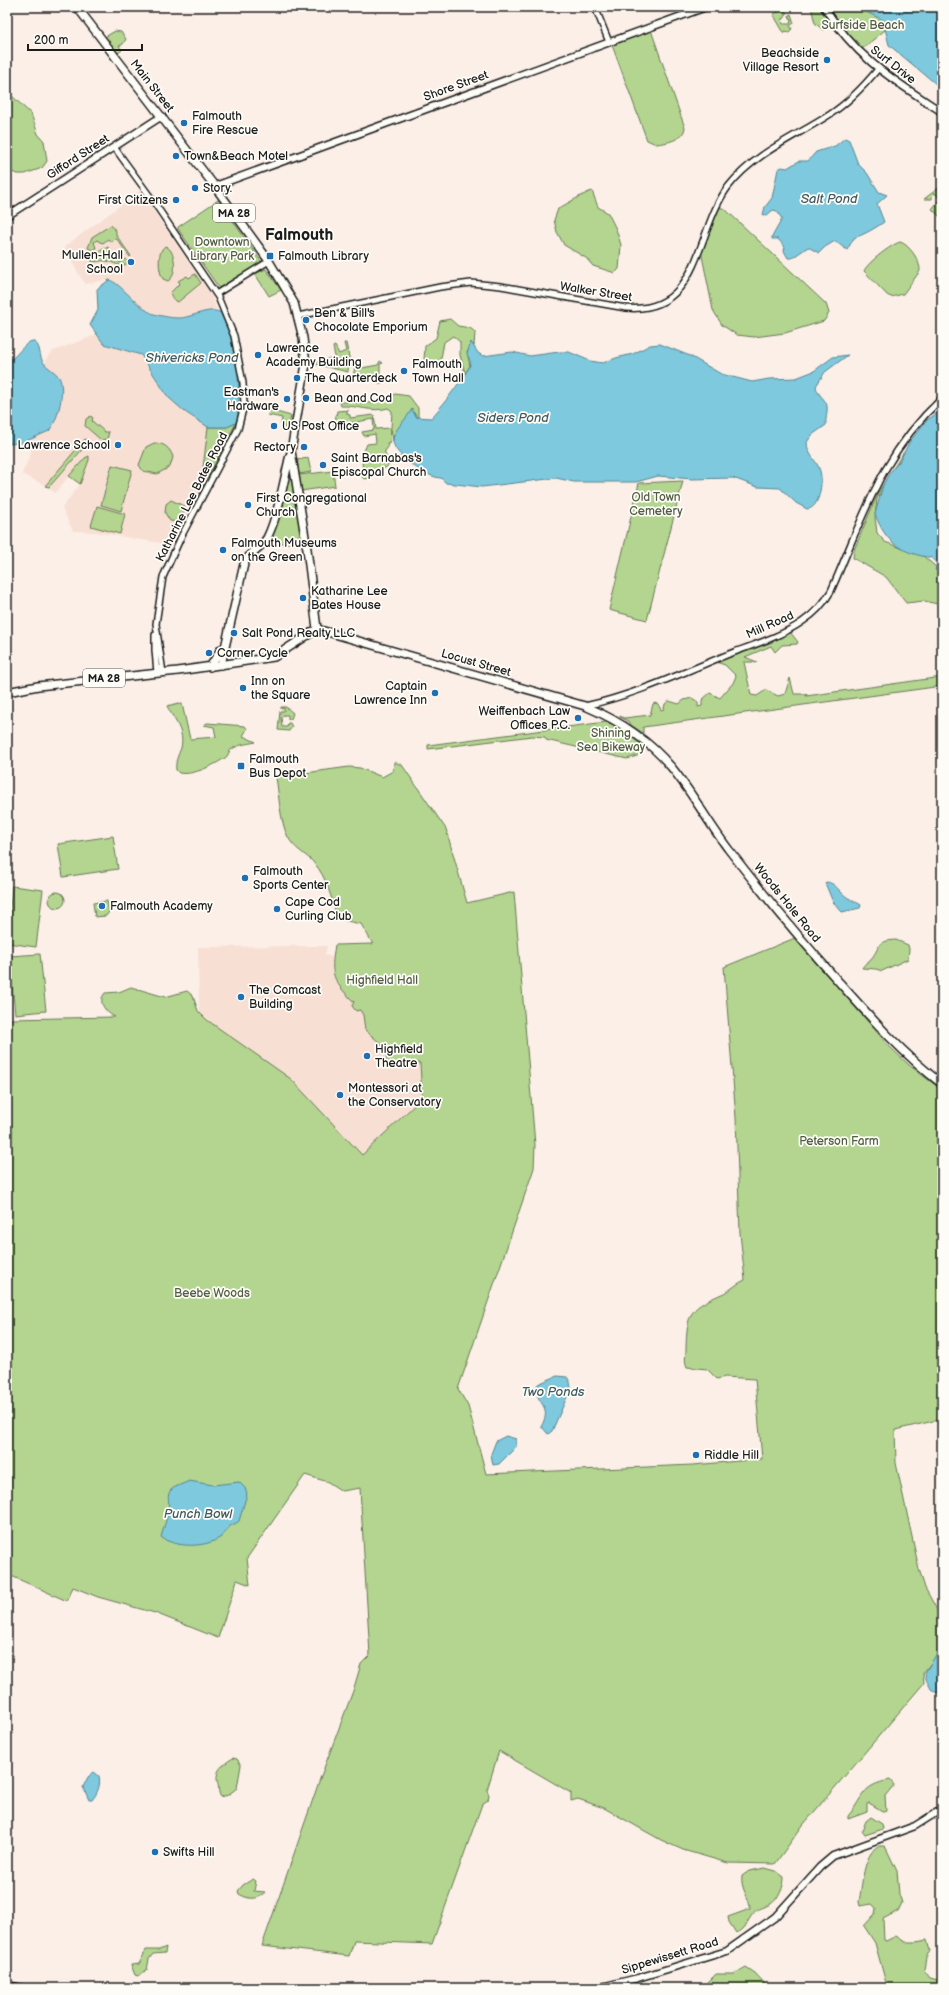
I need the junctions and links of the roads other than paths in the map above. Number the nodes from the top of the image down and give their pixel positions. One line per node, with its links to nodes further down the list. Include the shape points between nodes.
1 (77, 7): 8 (main road, Main Street / MA 28)
2 (595, 7): 5 (street)
3 (706, 7): 5 (main road, Shore Street)
4 (824, 7): 6 (main road, Surf Drive, via 845,37)
5 (609, 42): 10 (main road, Shore Street)
6 (878, 69): 7 (main road, Surf Drive); 14 (street, Walker Street, via 837,109 761,156 736,178 718,203 685,282 672,296 659,304 643,308 626,308 471,283)
7 (942, 112)
8 (162, 116): 9 (main road, Gifford Street); 10 (main road, Main Street / MA 28)
9 (114, 147): 11 (main road, Gifford Street); 13 (street, Katharine Lee Bates Road)
10 (215, 186): 12 (main road, Main Street / MA 28)
11 (7, 216)
12 (269, 261): 13 (street); 14 (main road, Main Street / MA 28, via 290,296)
13 (216, 294): 23 (street, Katharine Lee Bates Road, via 226,313 238,352 244,402 237,433 172,555 161,588 156,624)
14 (298, 316): 16 (main road, Main Street / MA 28, via 305,354 305,370)
15 (942, 398): 25 (street, Mill Road, via 907,436 882,474 863,511 831,591 813,614 787,631 758,643 630,693)
16 (291, 451): 17 (main road, Main Street / MA 28); 18 (main road, MA 28)
17 (294, 470): 18 (main road); 19 (main road, Main Street / MA 28)
18 (283, 483): 20 (main road, MA 28, via 268,535 264,543 249,555 244,564)
19 (317, 629): 21 (main road, MA 28, via 278,656); 25 (main road, Locust Street)
20 (226, 640): 21 (main road, MA 28); 22 (main road, MA 28)
21 (221, 665): 22 (main road, MA 28)
22 (210, 667): 23 (main road, MA 28)
23 (160, 673): 24 (main road, MA 28, via 38,686)
24 (7, 692)
25 (585, 706): 26 (main road, Locust Street, via 605,714)
26 (625, 727): 27 (main road, Woods Hole Road, via 650,746 672,768 729,849 806,944 869,1016 906,1054)
27 (942, 1084)
28 (942, 1809): 31 (main road, Sippewissett Road, via 915,1826 833,1856 775,1917 727,1951)
29 (7, 1985): 30 (main road)
30 (22, 1988)
31 (597, 1988)

